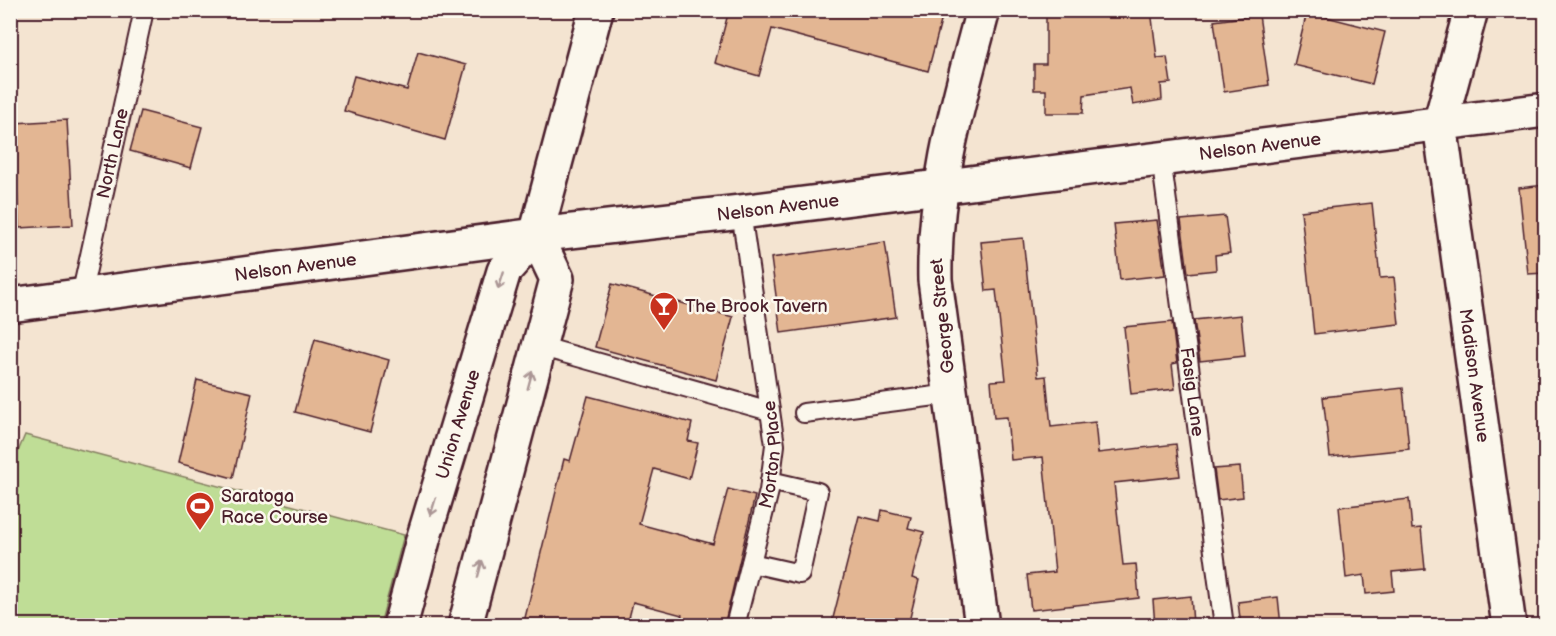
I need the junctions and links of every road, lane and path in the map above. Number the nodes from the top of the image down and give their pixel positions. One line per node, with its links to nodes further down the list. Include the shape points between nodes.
1 (144, 10): 11 (lane, North Lane)
2 (596, 10): 10 (street, Union Avenue)
3 (983, 10): 8 (street, George Street, via 954,117)
4 (1471, 10): 6 (street)
5 (1545, 110): 6 (street, Nelson Avenue)
6 (1440, 124): 7 (street, Nelson Avenue); 24 (street, Madison Avenue)
7 (1161, 158): 8 (street, Nelson Avenue); 23 (lane, Fasig Lane)
8 (941, 186): 9 (street, Nelson Avenue); 14 (street, George Street, via 934,235 935,280)
9 (741, 212): 10 (street, Nelson Avenue); 15 (lane, Morton Place)
10 (536, 235): 11 (street, Nelson Avenue); 13 (street, via 557,279); 19 (street, Union Avenue, one-way to 19, via 504,271)
11 (81, 296): 12 (street, Nelson Avenue)
12 (10, 305)
13 (539, 346): 15 (lane); 20 (street, one-way to 13)
14 (951, 394): 16 (lane); 22 (street, George Street)
15 (770, 411): 17 (lane, Morton Place, via 774,445)
16 (804, 413)
17 (770, 481): 18 (lane, Morton Place); 18 (lane, via 818,492 800,574)
18 (751, 563): 21 (lane, Morton Place)
19 (400, 626)
20 (465, 626)
21 (735, 626)
22 (982, 626)
23 (1224, 626)
24 (1509, 626)

